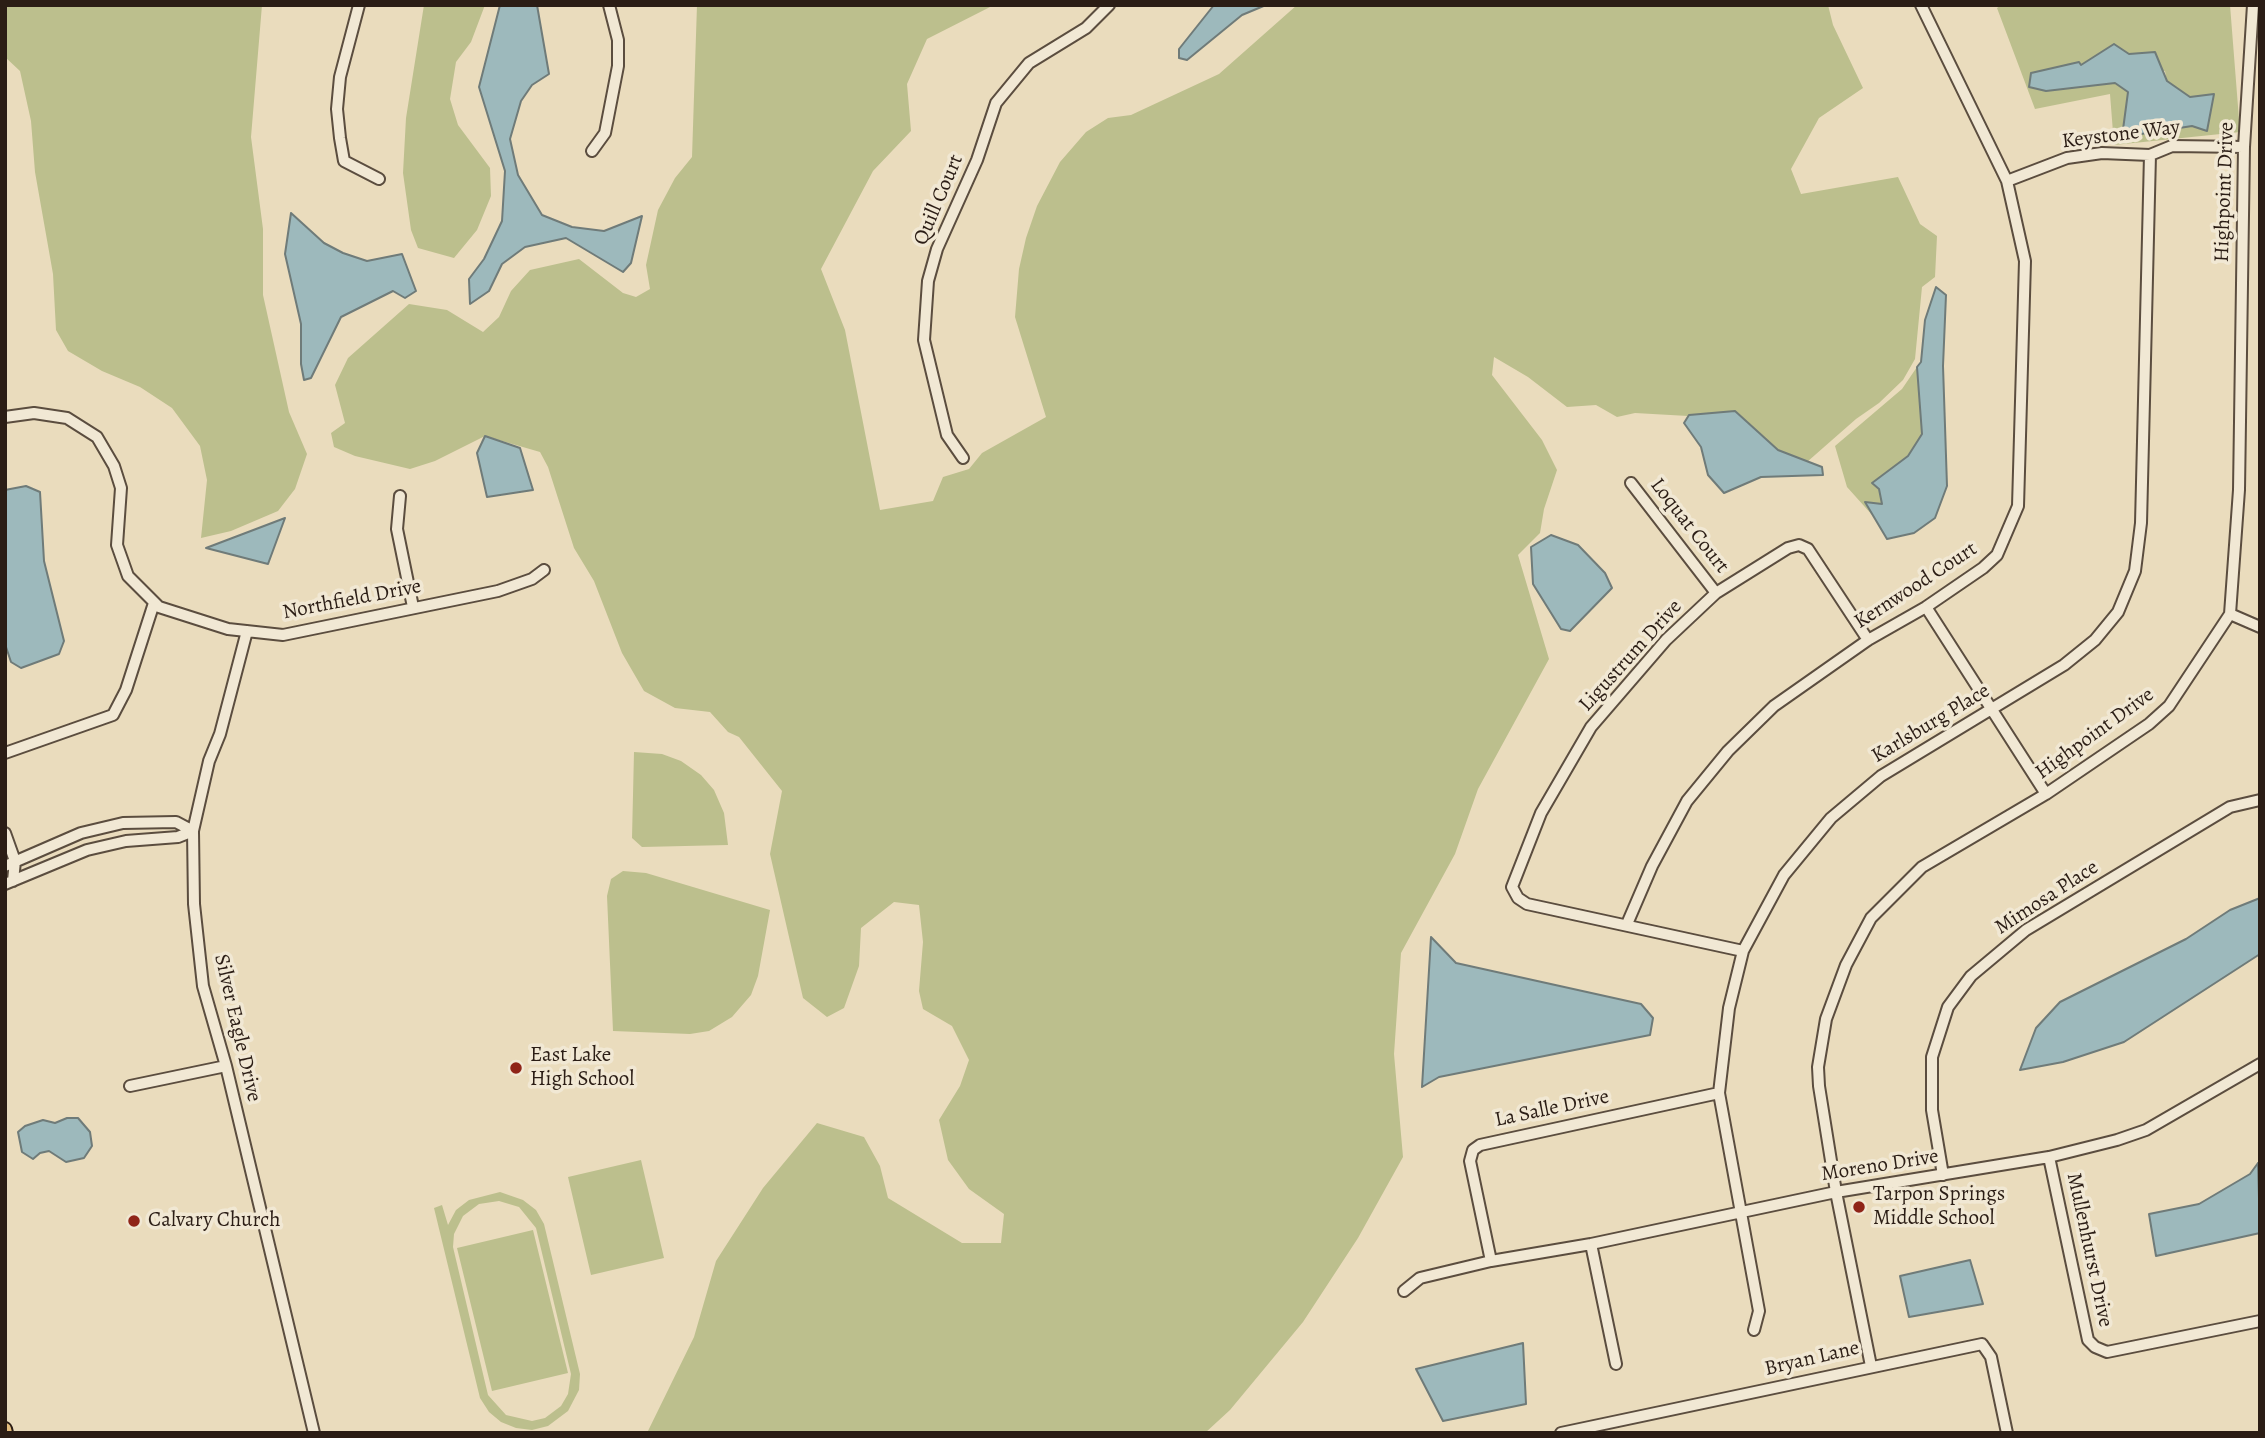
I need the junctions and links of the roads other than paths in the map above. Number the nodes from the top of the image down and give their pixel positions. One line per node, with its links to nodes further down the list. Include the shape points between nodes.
1 (359, 5): 9 (street, via 340,77 340,138 344,161)
2 (609, 5): 7 (street, via 618,40 618,66 605,133)
3 (1109, 5): 12 (street, Quill Court, via 1086,28 1029,63 996,103 977,160 937,249 928,281 924,340 947,435)
4 (1922, 5): 10 (street, Kernwood Court)
5 (2253, 5): 6 (street, Highpoint Drive)
6 (2244, 147): 8 (street, Keystone Way, via 2172,146); 20 (street, Highpoint Drive, via 2239,490)
7 (592, 151)
8 (2150, 155): 10 (street, Keystone Way, via 2102,153 2067,158); 24 (street, Karlsburg Place, via 2141,523 2135,572 2118,612 2095,640)
9 (379, 179)
10 (2007, 181): 19 (street, Kernwood Court, via 2025,261 2018,506 1997,555)
11 (5, 417): 17 (street, Northfield Drive, via 34,413 67,418 97,437 121,488 117,545 128,576)
12 (963, 458)
13 (1631, 483): 16 (street, Loquat Court)
14 (400, 496): 18 (street, via 397,529)
15 (544, 570): 18 (street, Northfield Drive, via 498,591)
16 (1716, 593): 23 (street, Ligustrum Drive, via 1799,545 1808,549); 32 (street, Ligustrum Drive, via 1666,640 1591,727 1541,813 1512,887 1527,904)
17 (155, 603): 22 (street, Northfield Drive, via 228,629); 25 (street, via 113,715)
18 (413, 607): 22 (street, Northfield Drive, via 283,635)
19 (1926, 607): 23 (street, Kernwood Court); 24 (street)
20 (2230, 614): 21 (street); 26 (street, Highpoint Drive, via 2169,706)
21 (2260, 627)
22 (247, 631): 28 (street, Silver Eagle Drive)
23 (1868, 640): 32 (street, Kernwood Court, via 1774,706 1728,751 1687,802)
24 (1992, 710): 26 (street); 33 (street, Karlsburg Place, via 1881,776 1831,818 1784,875)
25 (5, 753)
26 (2046, 794): 40 (street, Highpoint Drive, via 1922,867 1871,918 1852,953 1826,1019 1818,1067)
27 (2260, 800): 39 (street, Mimosa Place, via 2230,807 2026,930 1971,976 1948,1007 1932,1057 1932,1110)
28 (193, 831): 30 (street, via 176,822 123,823 81,833); 31 (street, via 87,850); 35 (street, Silver Eagle Drive, via 194,904 203,986)
29 (5, 832): 30 (street)
30 (10, 864): 31 (street)
31 (8, 879)
32 (1627, 924): 33 (street, Ligustrum Drive)
33 (1743, 951): 37 (street, Karlsburg Place, via 1729,1008)
34 (2260, 1064): 38 (street, Moreno Drive, via 2146,1130)
35 (226, 1066): 36 (street); 49 (street, Silver Eagle Drive)
36 (130, 1086)
37 (1719, 1093): 41 (street, Karlsburg Place); 43 (street, La Salle Drive, via 1473,1150 1470,1161)
38 (2049, 1157): 39 (street, Moreno Drive); 45 (street, Mullenhurst Drive, via 2088,1340 2095,1347 2107,1352)
39 (1943, 1175): 40 (street, Moreno Drive)
40 (1836, 1192): 41 (street, Moreno Drive); 48 (street, Highpoint Drive)
41 (1739, 1211): 42 (street, Moreno Drive); 46 (street, Karlsburg Place, via 1759,1311)
42 (1591, 1244): 43 (street, Moreno Drive); 47 (street)
43 (1490, 1261): 44 (street, via 1420,1278)
44 (1404, 1291)
45 (2260, 1321)
46 (1754, 1330)
47 (1616, 1364)
48 (1871, 1366): 50 (street, Bryan Lane); 51 (street, Bryan Lane, via 1982,1344 1991,1357)
49 (314, 1433)
50 (1560, 1433)
51 (2007, 1433)

